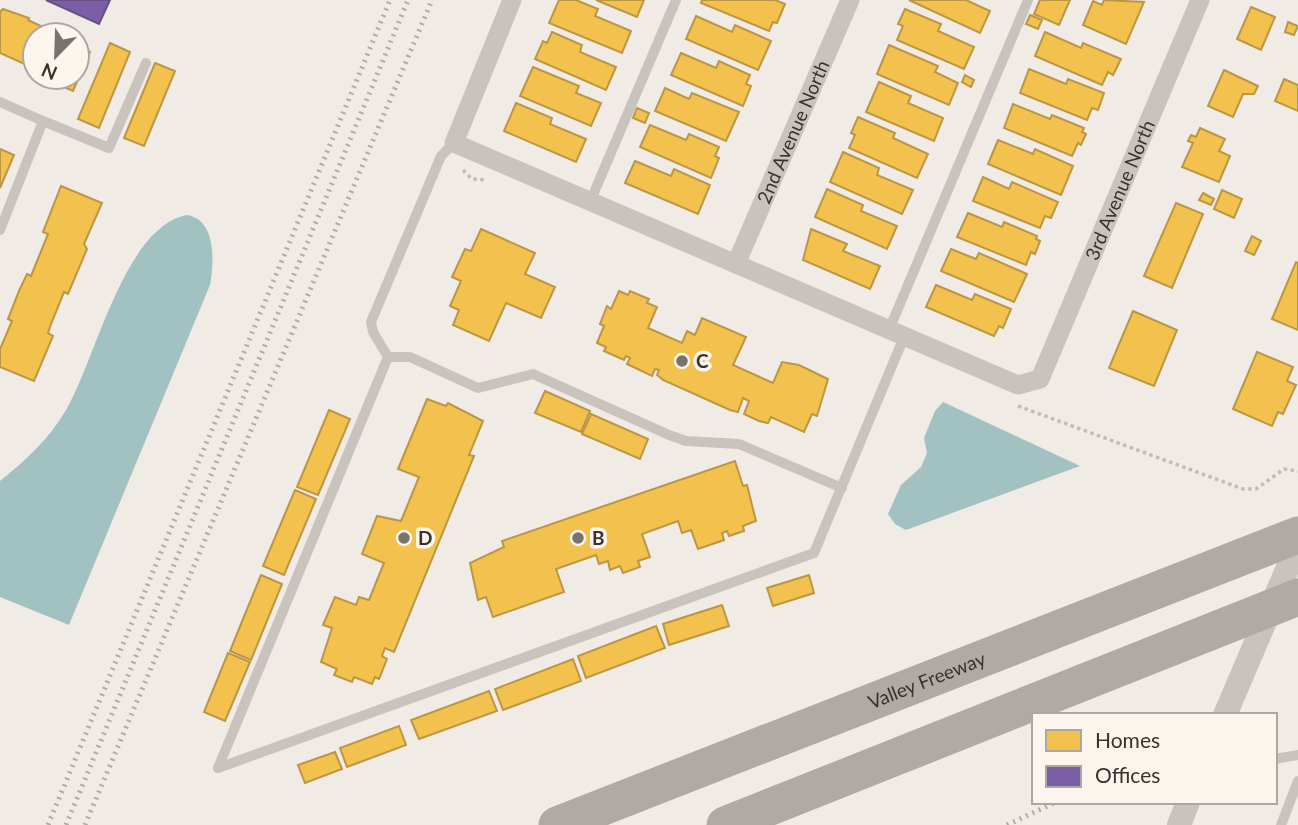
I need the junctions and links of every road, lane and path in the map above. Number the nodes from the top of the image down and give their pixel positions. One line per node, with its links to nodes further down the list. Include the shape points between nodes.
1 (512, 0): 9 (street)
2 (676, 0): 10 (lane)
3 (850, 0): 12 (street, 2nd Avenue North)
4 (1028, 0): 13 (lane)
5 (1200, 0): 13 (street, 3rd Avenue North, via 1040,379 1018,385)
6 (146, 63): 8 (lane, via 109,148)
7 (0, 102): 8 (lane)
8 (43, 121): 11 (lane)
9 (454, 143): 10 (street); 14 (lane, via 441,156 372,322)
10 (590, 202): 12 (street)
11 (0, 230)
12 (736, 264): 13 (street)
13 (897, 334): 15 (lane)
14 (388, 358): 15 (lane, via 410,357 478,388 533,374 669,435 686,441 739,444); 15 (lane, via 218,768 814,553)
15 (842, 488)
16 (1298, 535): 24 (highway, Valley Freeway)
17 (1298, 544): 19 (street)
18 (1298, 597): 25 (highway)
19 (1226, 713)
20 (1298, 755): 21 (lane)
21 (1277, 759)
22 (1298, 781): 27 (lane)
23 (1187, 804): 26 (street)
24 (557, 825)
25 (726, 825)
26 (1179, 825)
27 (1281, 825)

